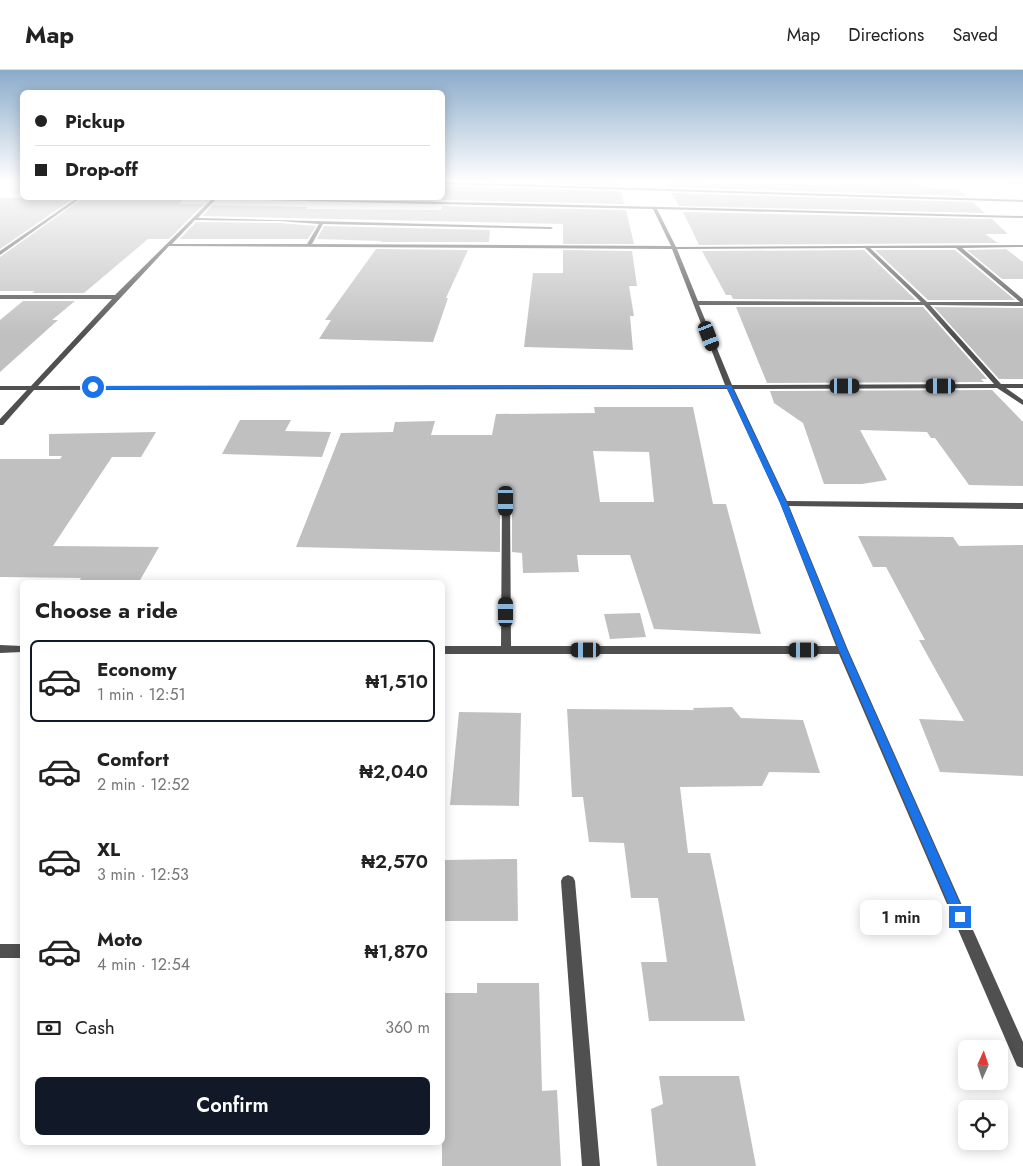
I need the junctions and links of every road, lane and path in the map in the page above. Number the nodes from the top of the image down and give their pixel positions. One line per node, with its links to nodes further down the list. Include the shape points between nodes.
1 (29, 233): 11 (street)
2 (180, 233): 5 (street)
3 (316, 233): 6 (street)
4 (667, 233): 10 (street)
5 (168, 246): 6 (street); 13 (street)
6 (308, 246): 10 (street)
7 (1023, 246): 9 (street)
8 (866, 247): 9 (street); 10 (street); 16 (street)
9 (958, 247): 15 (street)
10 (674, 248): 14 (street)
11 (0, 253)
12 (0, 297): 13 (street)
13 (117, 297): 20 (street)
14 (696, 303): 16 (street); 17 (street)
15 (1023, 303): 16 (street)
16 (926, 304): 18 (street)
17 (729, 386): 18 (street); 20 (street); 25 (street)
18 (999, 386): 19 (street); 22 (street)
19 (1023, 386)
20 (33, 387): 21 (street); 23 (street)
21 (0, 388)
22 (1023, 403)
23 (0, 422)
24 (506, 501): 30 (street)
25 (784, 503): 26 (street); 31 (street)
26 (1023, 506)
27 (0, 649): 28 (street)
28 (20, 649)
29 (445, 650): 30 (street)
30 (506, 650): 31 (street)
31 (843, 650): 35 (street)
32 (568, 881): 36 (street)
33 (0, 951): 34 (street)
34 (20, 951)
35 (1023, 1060)
36 (591, 1166)

